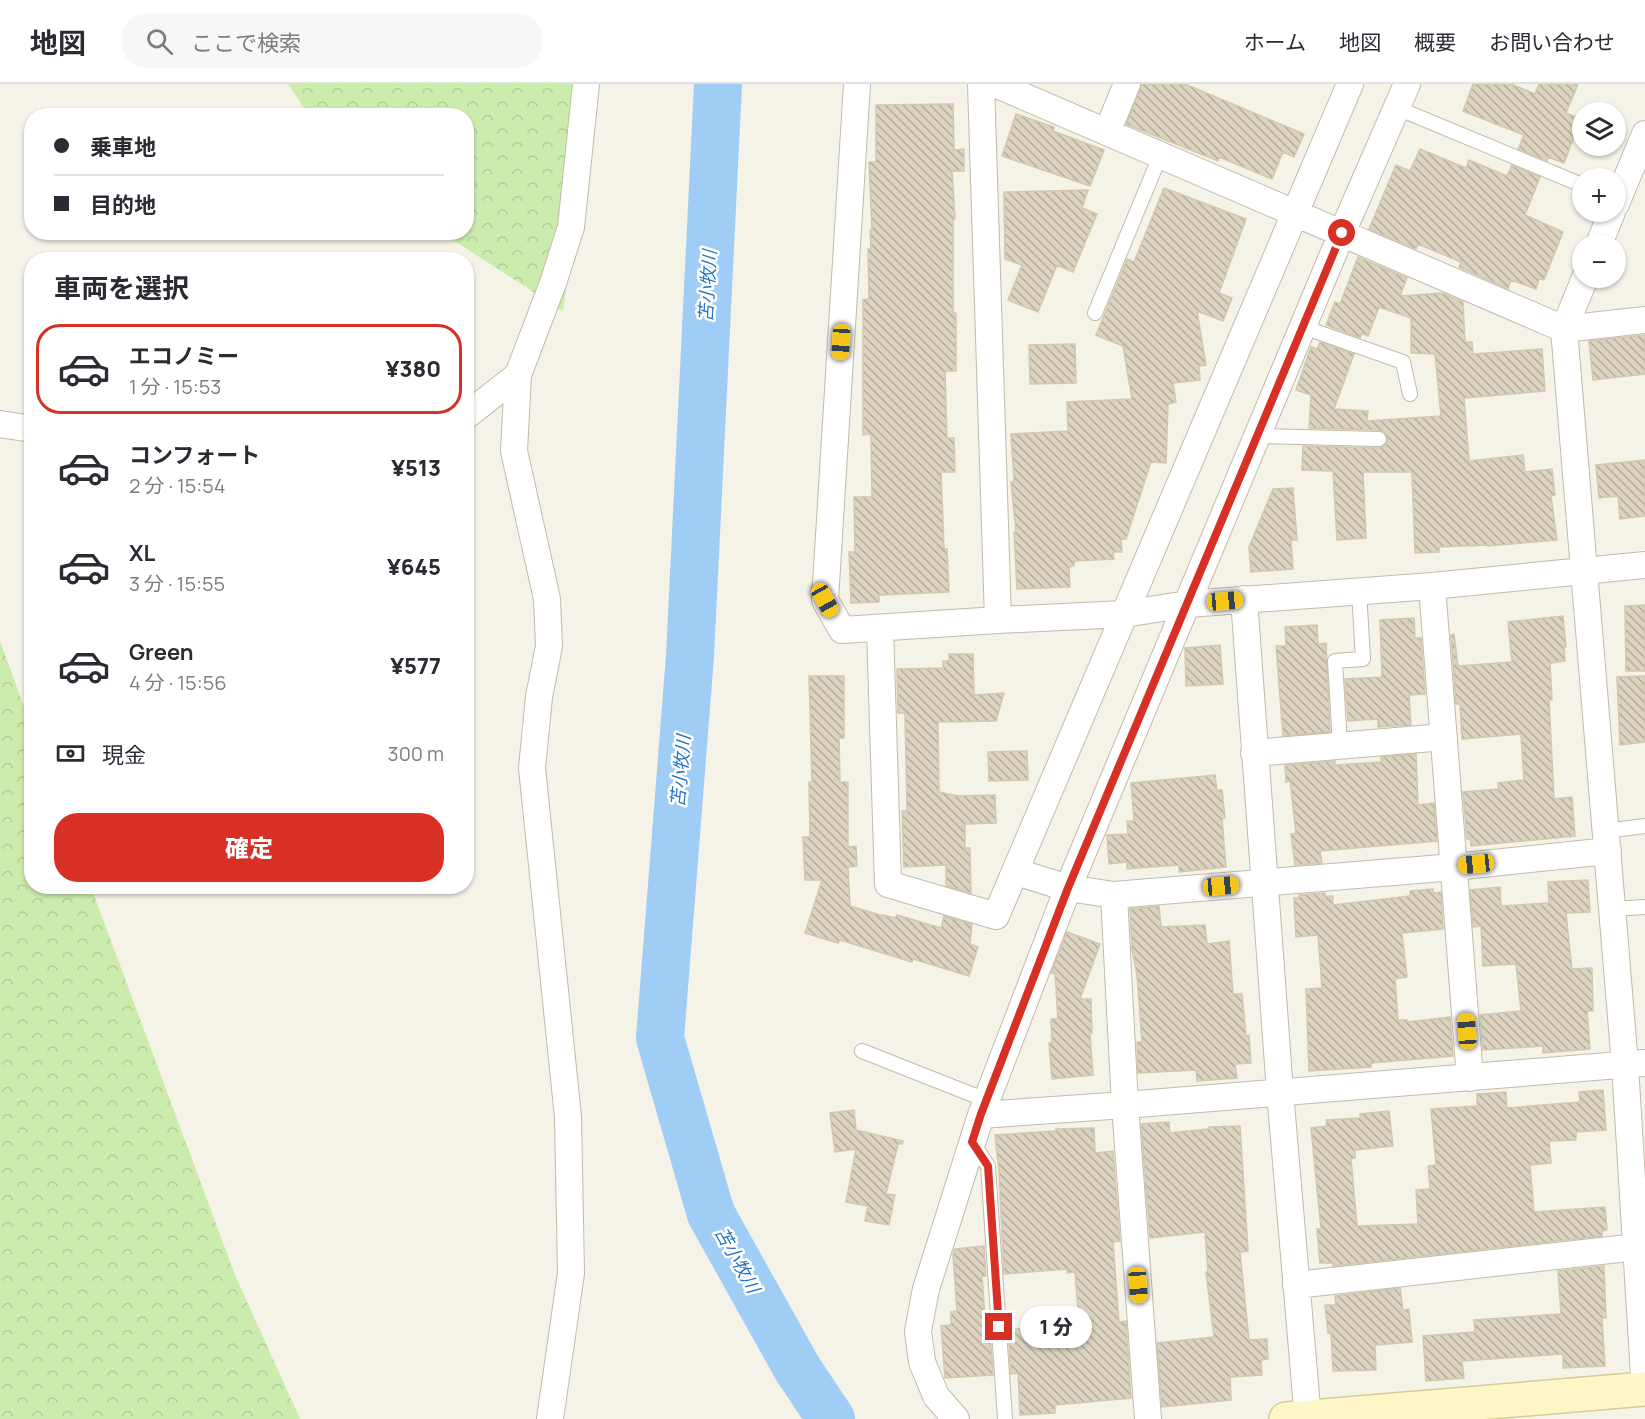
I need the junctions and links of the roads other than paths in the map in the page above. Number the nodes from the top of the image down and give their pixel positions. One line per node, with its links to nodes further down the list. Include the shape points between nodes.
1 (586, 84): 21 (street, via 571,227)
2 (857, 84): 36 (street, via 825,600 842,630)
3 (981, 84): 35 (street)
4 (996, 84): 9 (street)
5 (1127, 84): 9 (street)
6 (1350, 84): 14 (street)
7 (1407, 84): 8 (street)
8 (1397, 108): 13 (lane); 15 (street)
9 (1107, 132): 11 (street)
10 (1643, 144): 12 (street)
11 (1160, 156): 14 (street); 17 (lane)
12 (1626, 180)
13 (1572, 181)
14 (1295, 213): 15 (street); 34 (street)
15 (1342, 233): 19 (street); 20 (street)
16 (1581, 288): 20 (street)
17 (1095, 313)
18 (1645, 320): 20 (street)
19 (1303, 327): 22 (lane, via 1404,362); 26 (street)
20 (1564, 329): 29 (street)
21 (519, 375): 23 (street); 60 (street, via 514,451 547,599 549,646 532,768 568,1117 571,1273)
22 (1410, 394)
23 (474, 410)
24 (0, 424): 25 (street)
25 (24, 428)
26 (1258, 436): 27 (lane); 33 (street)
27 (1379, 439)
28 (1645, 565): 29 (street)
29 (1585, 572): 30 (street); 41 (street)
30 (1432, 586): 31 (street); 37 (street)
31 (1359, 591): 32 (street); 38 (lane, via 1363,659 1335,661)
32 (1244, 599): 33 (street); 39 (street)
33 (1188, 604): 34 (street); 45 (street)
34 (1124, 614): 35 (street); 43 (street)
35 (998, 620): 36 (street)
36 (880, 628): 43 (street, via 888,884 996,916)
37 (1444, 737): 38 (street); 42 (street)
38 (1340, 746): 39 (street)
39 (1254, 753): 44 (street)
40 (1645, 826): 41 (lane)
41 (1607, 841): 42 (street); 48 (street)
42 (1454, 867): 44 (street); 51 (street)
43 (1016, 872): 45 (street)
44 (1263, 882): 46 (street); 52 (street)
45 (1068, 888): 46 (street); 54 (street)
46 (1114, 895): 53 (street)
47 (1645, 907): 48 (lane)
48 (1613, 909): 50 (street)
49 (862, 1051): 54 (lane)
50 (1635, 1064): 51 (street); 56 (street)
51 (1470, 1078): 52 (street)
52 (1280, 1092): 53 (street); 58 (street)
53 (1125, 1105): 54 (street); 63 (street)
54 (983, 1107): 55 (street)
55 (972, 1142): 61 (street, via 926,1289 918,1331 922,1362 936,1396); 62 (lane, via 988,1166)
56 (1639, 1197): 57 (street)
57 (1637, 1247): 58 (street); 59 (street)
58 (1296, 1285): 64 (street)
59 (1645, 1390): 64 (street)
60 (550, 1419)
61 (956, 1419)
62 (1005, 1419)
63 (1148, 1419)
64 (1301, 1419)

